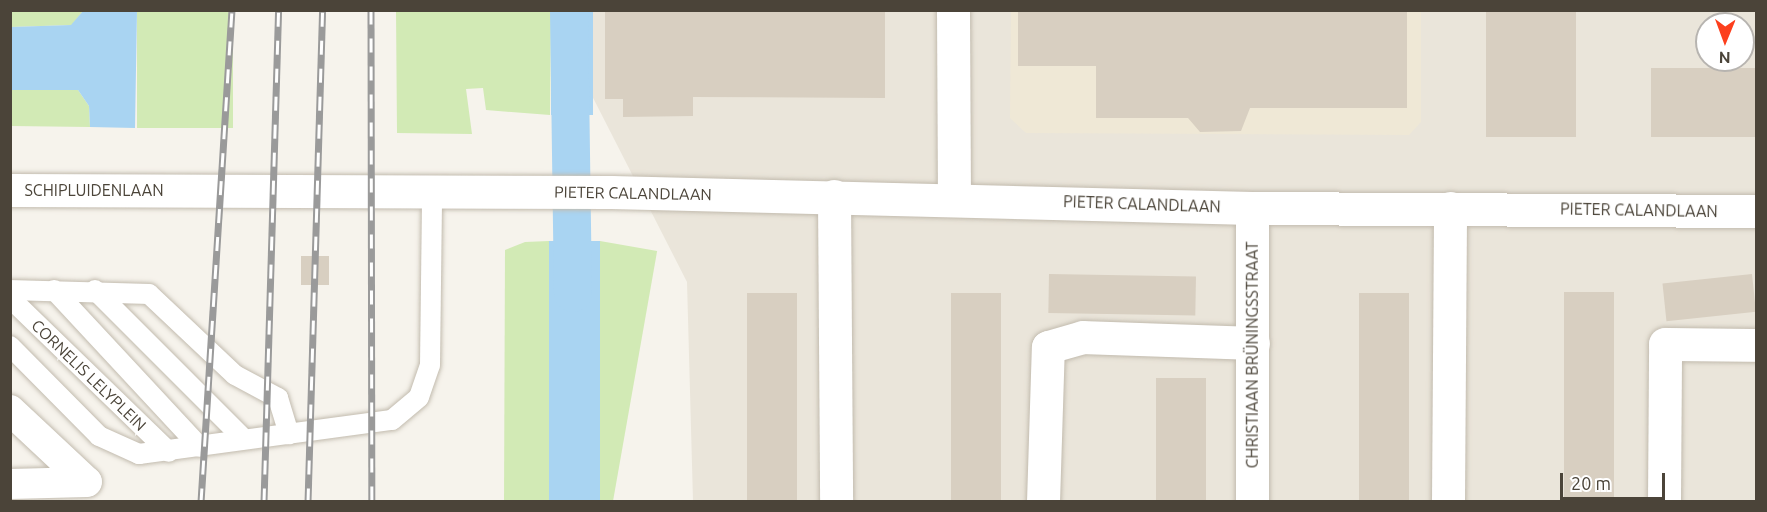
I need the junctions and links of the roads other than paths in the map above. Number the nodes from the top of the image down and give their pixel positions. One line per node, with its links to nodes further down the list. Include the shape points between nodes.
1 (953, 10): 5 (street)
2 (10, 190): 3 (street, SCHIPLUIDENLAAN)
3 (432, 192): 4 (street, PIETER CALANDLAAN); 17 (lane, CORNELIS LELYPLEIN, via 430,364 419,397 392,420)
4 (834, 196): 5 (street, PIETER CALANDLAAN); 22 (street)
5 (954, 198): 6 (street, PIETER CALANDLAAN)
6 (1252, 208): 7 (street, PIETER CALANDLAAN); 13 (street, CHRISTIAAN BRÜNINGSSTRAAT)
7 (1450, 208): 8 (street, PIETER CALANDLAAN); 25 (street)
8 (1756, 211)
9 (10, 290): 10 (lane)
10 (54, 290): 11 (lane); 19 (lane, CORNELIS LELYPLEIN)
11 (95, 290): 17 (lane, via 149,294 235,375 278,398); 18 (lane)
12 (10, 298): 20 (lane, CORNELIS LELYPLEIN)
13 (1253, 343): 23 (street, via 1083,337 1048,347); 24 (street, CHRISTIAAN BRÜNINGSSTRAAT)
14 (1756, 345): 26 (street, via 1665,344)
15 (10, 346): 20 (lane, CORNELIS LELYPLEIN, via 99,436 139,454)
16 (10, 410): 21 (street, via 87,482)
17 (289, 434): 18 (lane, CORNELIS LELYPLEIN)
18 (244, 439): 19 (lane, CORNELIS LELYPLEIN)
19 (200, 447): 20 (lane, CORNELIS LELYPLEIN)
20 (169, 452)
21 (10, 484)
22 (836, 501)
23 (1043, 501)
24 (1252, 501)
25 (1448, 501)
26 (1664, 501)

